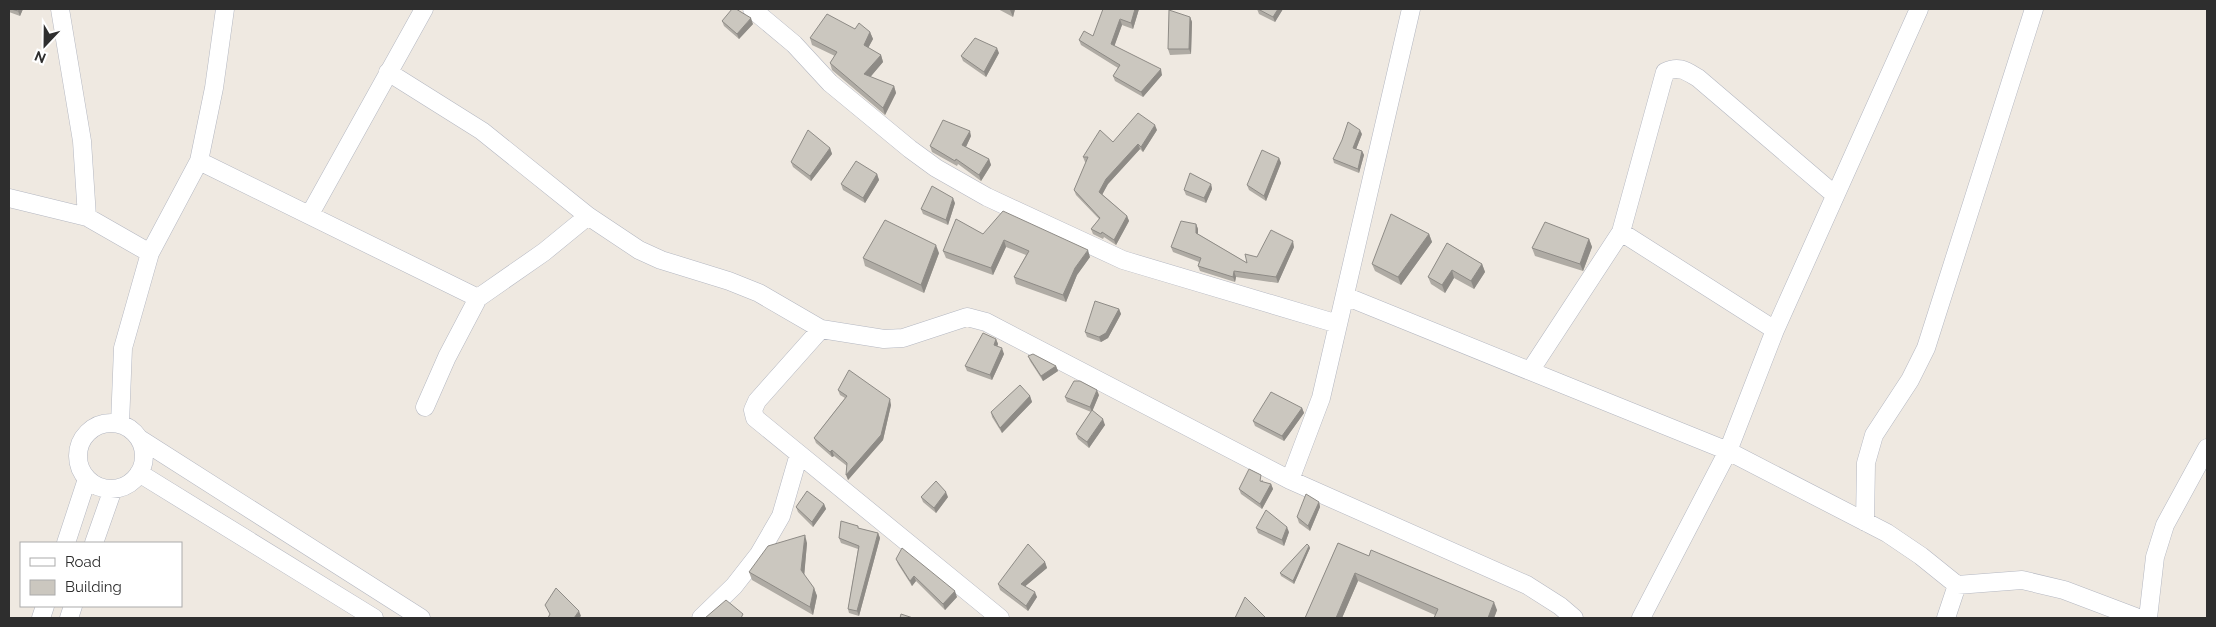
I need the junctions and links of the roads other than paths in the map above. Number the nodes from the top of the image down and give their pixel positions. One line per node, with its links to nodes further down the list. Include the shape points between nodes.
1 (60, 9): 14 (street, via 82,141)
2 (225, 9): 9 (street)
3 (424, 9): 8 (street)
4 (752, 9): 19 (street, via 794,44 830,84 910,149 936,168 988,197 1123,260)
5 (1411, 9): 17 (street)
6 (1918, 9): 10 (street)
7 (2034, 9): 33 (street, via 1926,348 1910,380 1874,435 1867,455)
8 (388, 72): 12 (street); 13 (street, via 482,130)
9 (199, 161): 12 (street); 16 (street)
10 (1835, 195): 15 (street, via 1698,78 1673,68 1665,72); 21 (street)
11 (9, 198): 14 (street)
12 (310, 214): 18 (street)
13 (588, 216): 18 (street, via 544,252); 20 (street, via 639,250 759,293)
14 (87, 218): 16 (street)
15 (1621, 232): 21 (street); 22 (street)
16 (150, 253): 24 (street, via 123,348)
17 (1345, 296): 19 (street); 22 (street)
18 (478, 298): 23 (street)
19 (1338, 324): 31 (street, via 1321,398)
20 (821, 329): 28 (street, via 757,401 753,410 754,418); 31 (street, via 884,339 903,338 967,318 986,322)
21 (1775, 330): 27 (street)
22 (1530, 371): 27 (street)
23 (425, 407)
24 (120, 424): 25 (street, via 128,427); 30 (street, via 111,422 95,427 82,438 78,455)
25 (140, 440): 29 (street, via 144,456); 38 (street)
26 (2207, 448): 45 (street, via 2165,525 2155,557)
27 (1728, 451): 33 (street); 42 (street)
28 (799, 454): 39 (street, via 781,516 759,554 734,586); 40 (street)
29 (139, 473): 32 (street, via 127,484); 37 (street)
30 (87, 478): 32 (street, via 94,484); 34 (street)
31 (1290, 480): 41 (street, via 1526,585)
32 (112, 489): 35 (street)
33 (1865, 522): 36 (street, via 1921,556)
34 (66, 542)
35 (94, 542)
36 (1957, 585): 43 (street); 44 (street, via 2022,580 2064,590)
37 (374, 618)
38 (421, 618)
39 (701, 618)
40 (1000, 618)
41 (1574, 618)
42 (1641, 618)
43 (1946, 618)
44 (2138, 618)
45 (2148, 618)

